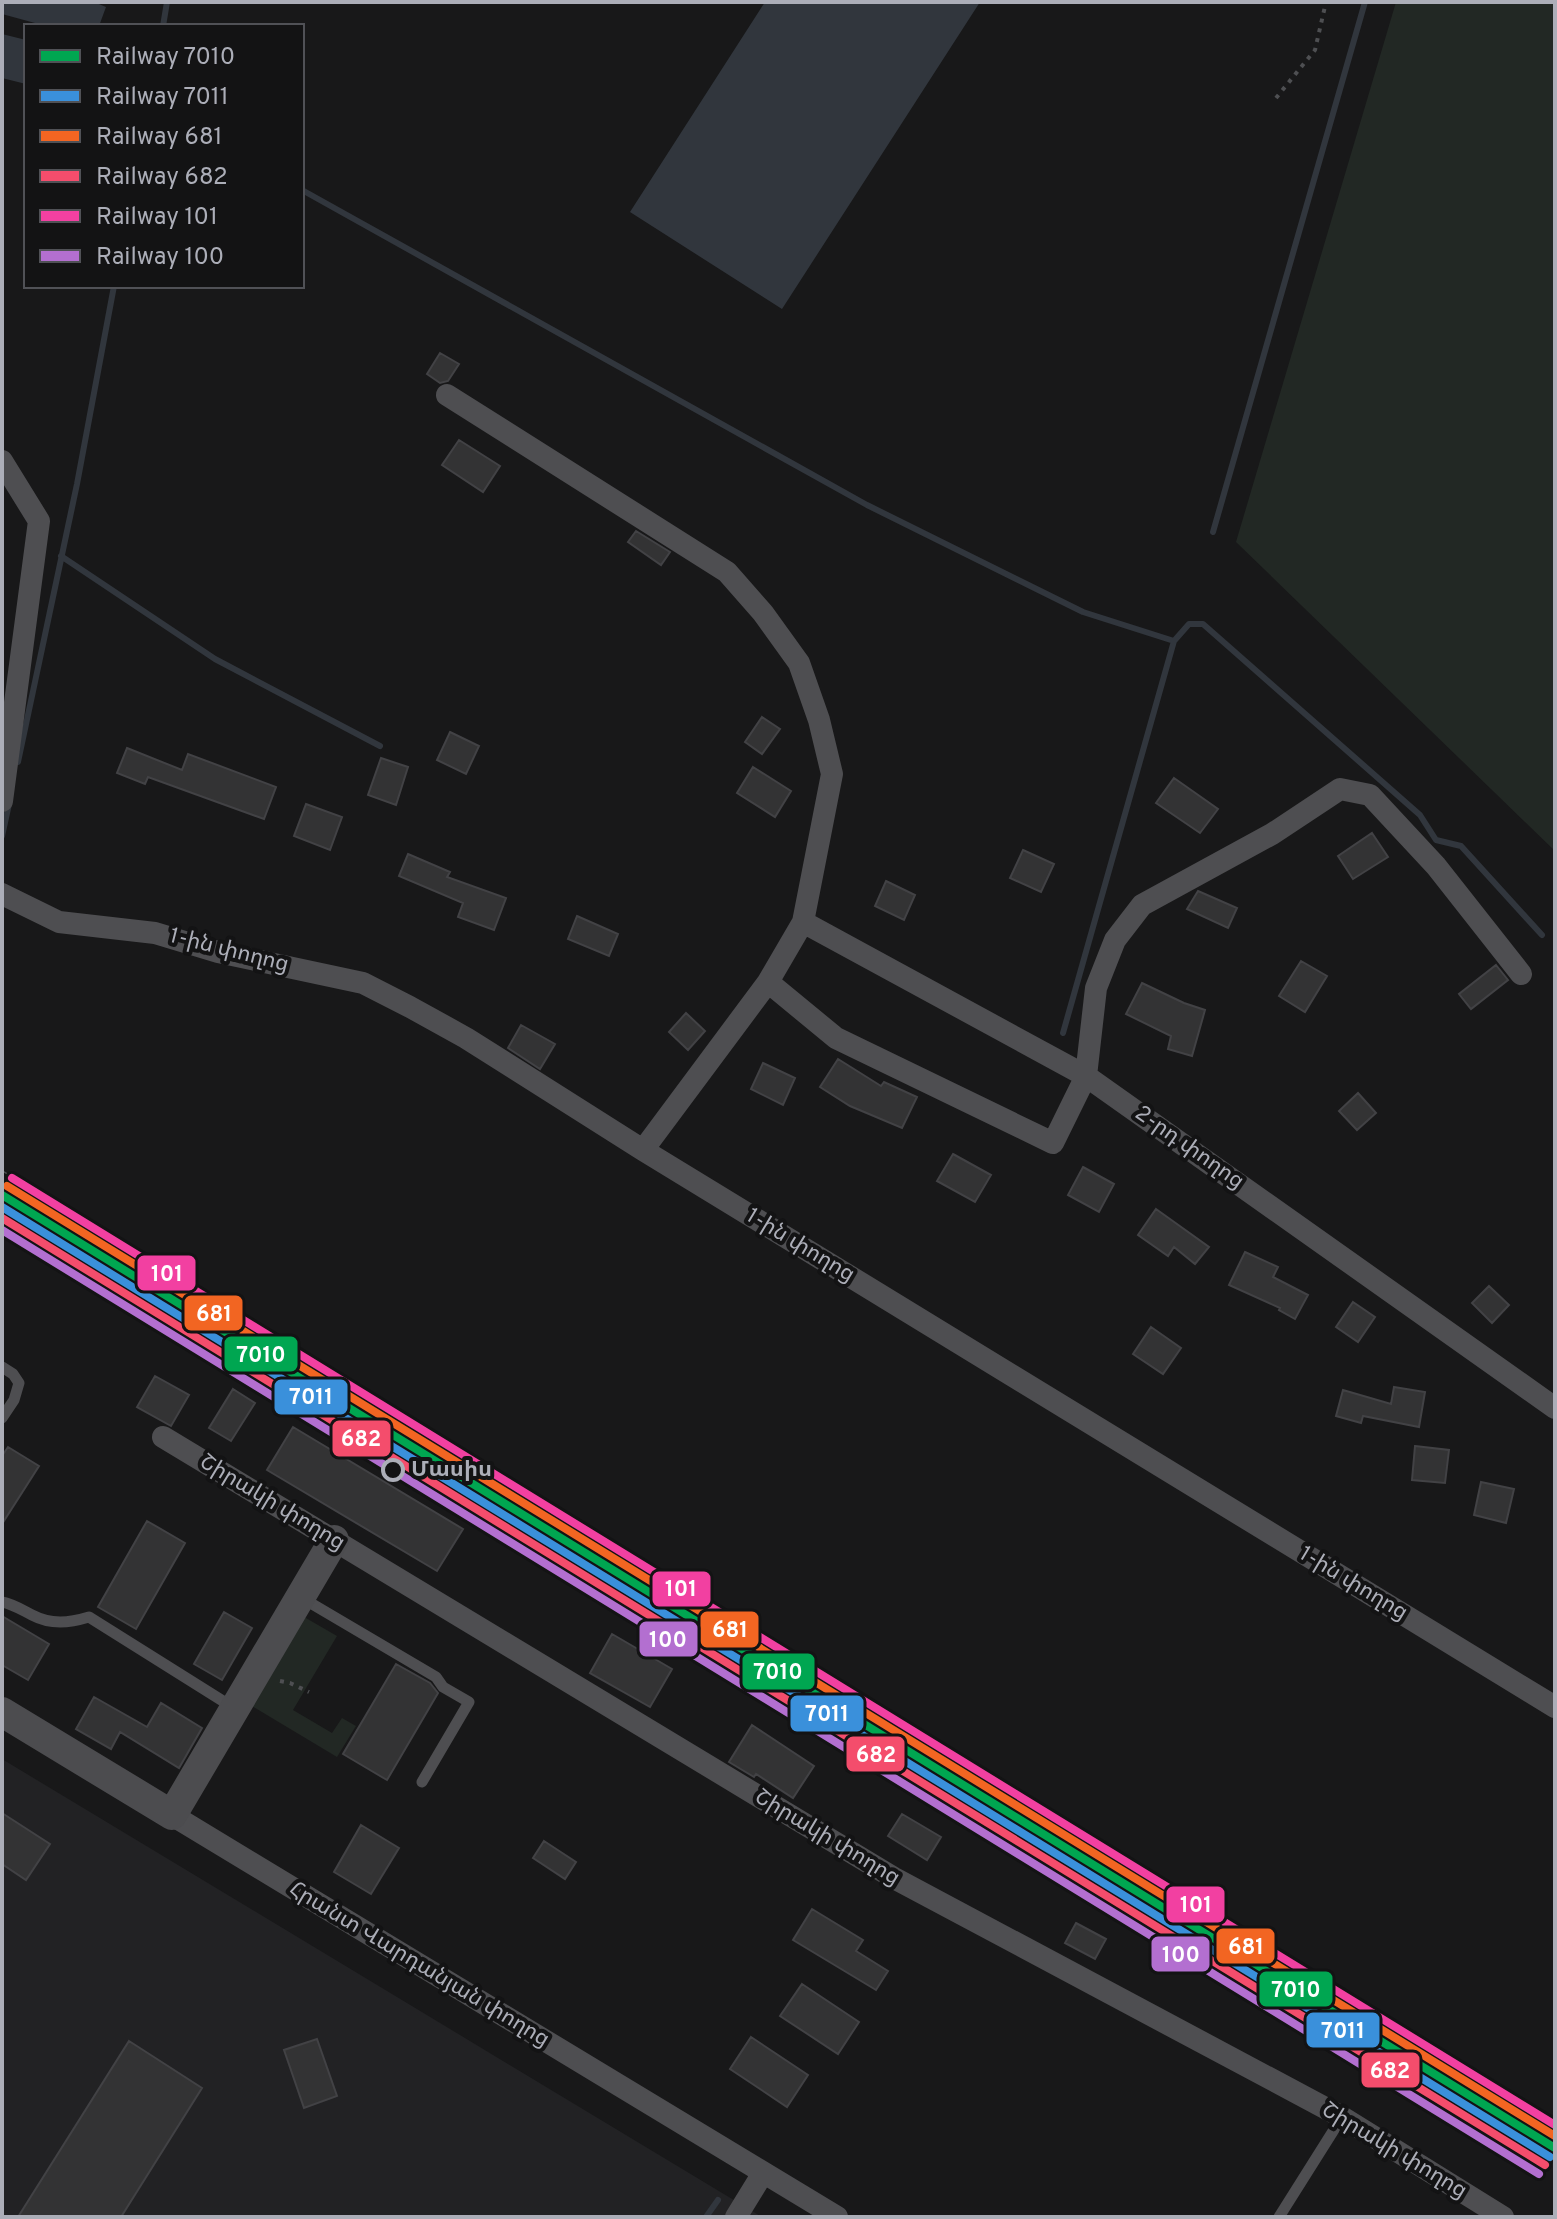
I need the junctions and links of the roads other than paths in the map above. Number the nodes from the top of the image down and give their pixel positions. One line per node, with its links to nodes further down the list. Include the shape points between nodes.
1 (447, 395): 5 (street, via 727,572 799,663 832,774)
2 (2, 461): 3 (street, via 39,521)
3 (2, 801)
4 (2, 894): 9 (street, 1-ին փողոց, via 59,922 155,933 363,983 466,1038)
5 (803, 922): 7 (street); 8 (street, 2-րդ փողոց)
6 (1521, 974): 8 (street, via 1436,866 1370,795 1340,789 1272,834 1142,905 1115,940 1096,988)
7 (768, 982): 8 (street, via 836,1038 1053,1143); 9 (street)
8 (1086, 1076): 11 (street, 2-րդ փողոց)
9 (643, 1150): 17 (street, 1-ին փողոց)
10 (2, 1367): 12 (lane, via 19,1383)
11 (1555, 1408)
12 (2, 1418)
13 (163, 1437): 14 (street, Շիրակի փողոց)
14 (334, 1540): 15 (main road); 22 (street, Շիրակի փողոց, via 894,1878)
15 (300, 1597): 18 (main road); 20 (lane, via 469,1702)
16 (2, 1602): 18 (lane, via 41,1620 68,1624 89,1617)
17 (1555, 1707)
18 (235, 1709): 21 (main road)
19 (2, 1712): 21 (main road, Հրանտ Վարդանյան փողոց)
20 (422, 1782)
21 (172, 1815): 23 (street, Հրանտ Վարդանյան փողոց)
22 (1342, 2117): 26 (lane); 27 (street, Շիրակի փողոց)
23 (763, 2173): 24 (street); 25 (street, Հրանտ Վարդանյան փողոց)
24 (736, 2217)
25 (837, 2217)
26 (1279, 2217)
27 (1503, 2217)

